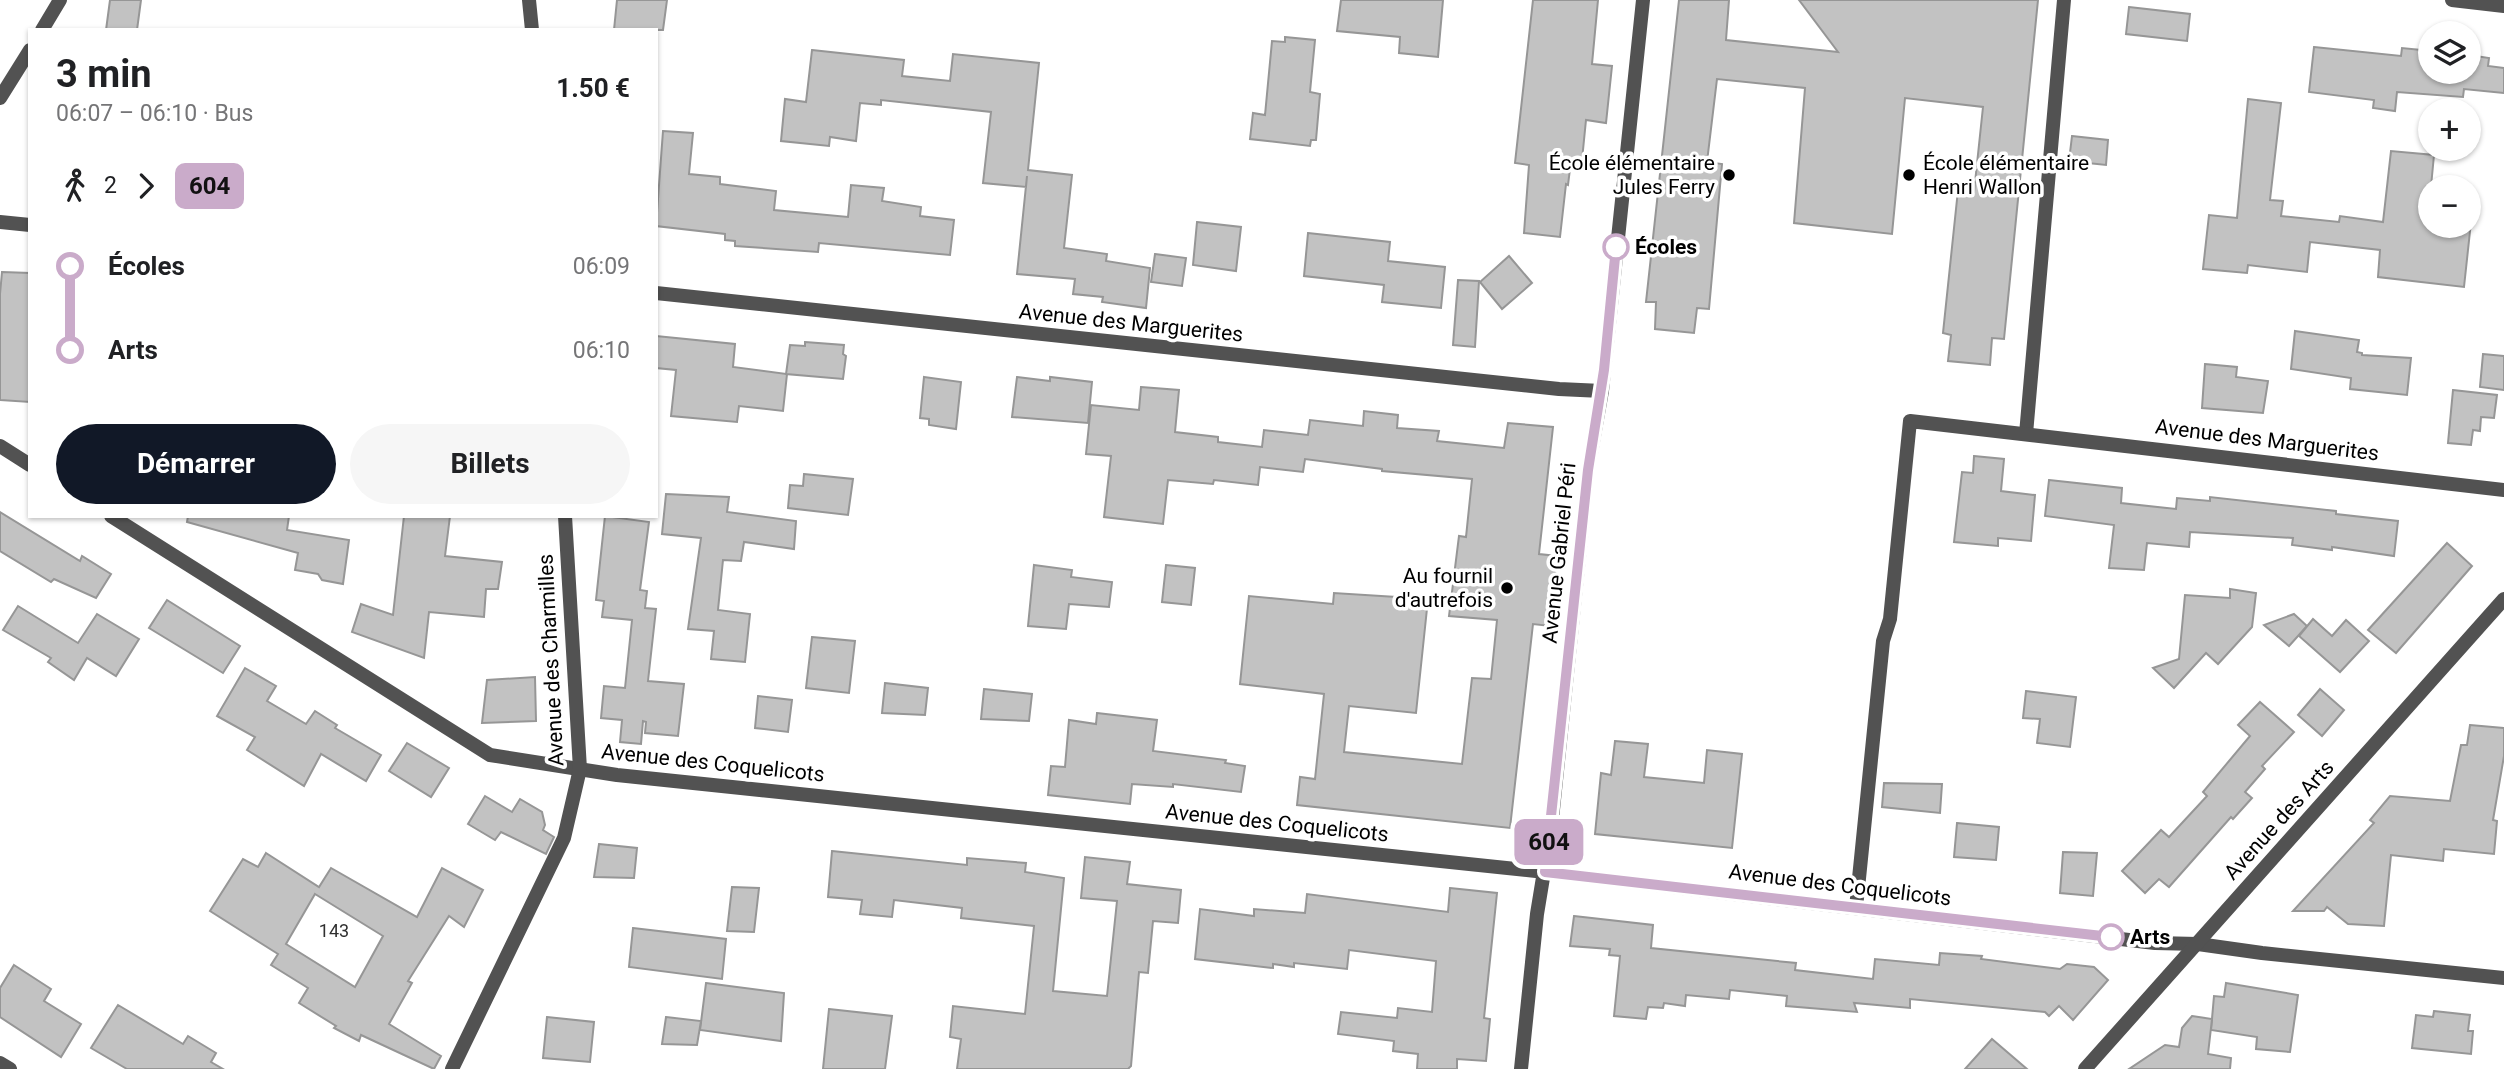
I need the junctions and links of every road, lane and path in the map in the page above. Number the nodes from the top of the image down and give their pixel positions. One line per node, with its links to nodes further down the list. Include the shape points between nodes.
1 (60, 0): 7 (street)
2 (529, 0): 8 (street)
3 (1643, 0): 14 (street, Avenue Gabriel Péri)
4 (2064, 0): 15 (street)
5 (2452, 0): 6 (street)
6 (2504, 6)
7 (43, 28)
8 (531, 28)
9 (28, 53): 10 (street)
10 (0, 98)
11 (0, 222): 12 (street)
12 (28, 225)
13 (658, 293): 14 (street, Avenue des Marguerites)
14 (1602, 391): 23 (street, Avenue Gabriel Péri, via 1588,470)
15 (2026, 434): 18 (street, Avenue des Marguerites); 24 (street, Avenue des Marguerites, via 1910,421)
16 (0, 446): 17 (street)
17 (28, 464)
18 (2504, 490)
19 (114, 518): 22 (street, Avenue des Coquelicots, via 490,755)
20 (565, 518): 22 (street, Avenue des Charmilles)
21 (2504, 599): 25 (street, Avenue des Arts)
22 (580, 769): 23 (street, Avenue des Coquelicots); 29 (street, Avenue des Charmilles, via 564,838)
23 (1545, 872): 24 (street, Avenue des Coquelicots); 30 (street, Avenue Gabriel Péri)
24 (1856, 908): 25 (street, Avenue des Coquelicots)
25 (2198, 944): 26 (street, Avenue des Coquelicots); 31 (street, Avenue des Arts)
26 (2504, 978)
27 (0, 1063): 28 (street)
28 (10, 1069)
29 (452, 1069)
30 (1521, 1069)
31 (2085, 1069)

